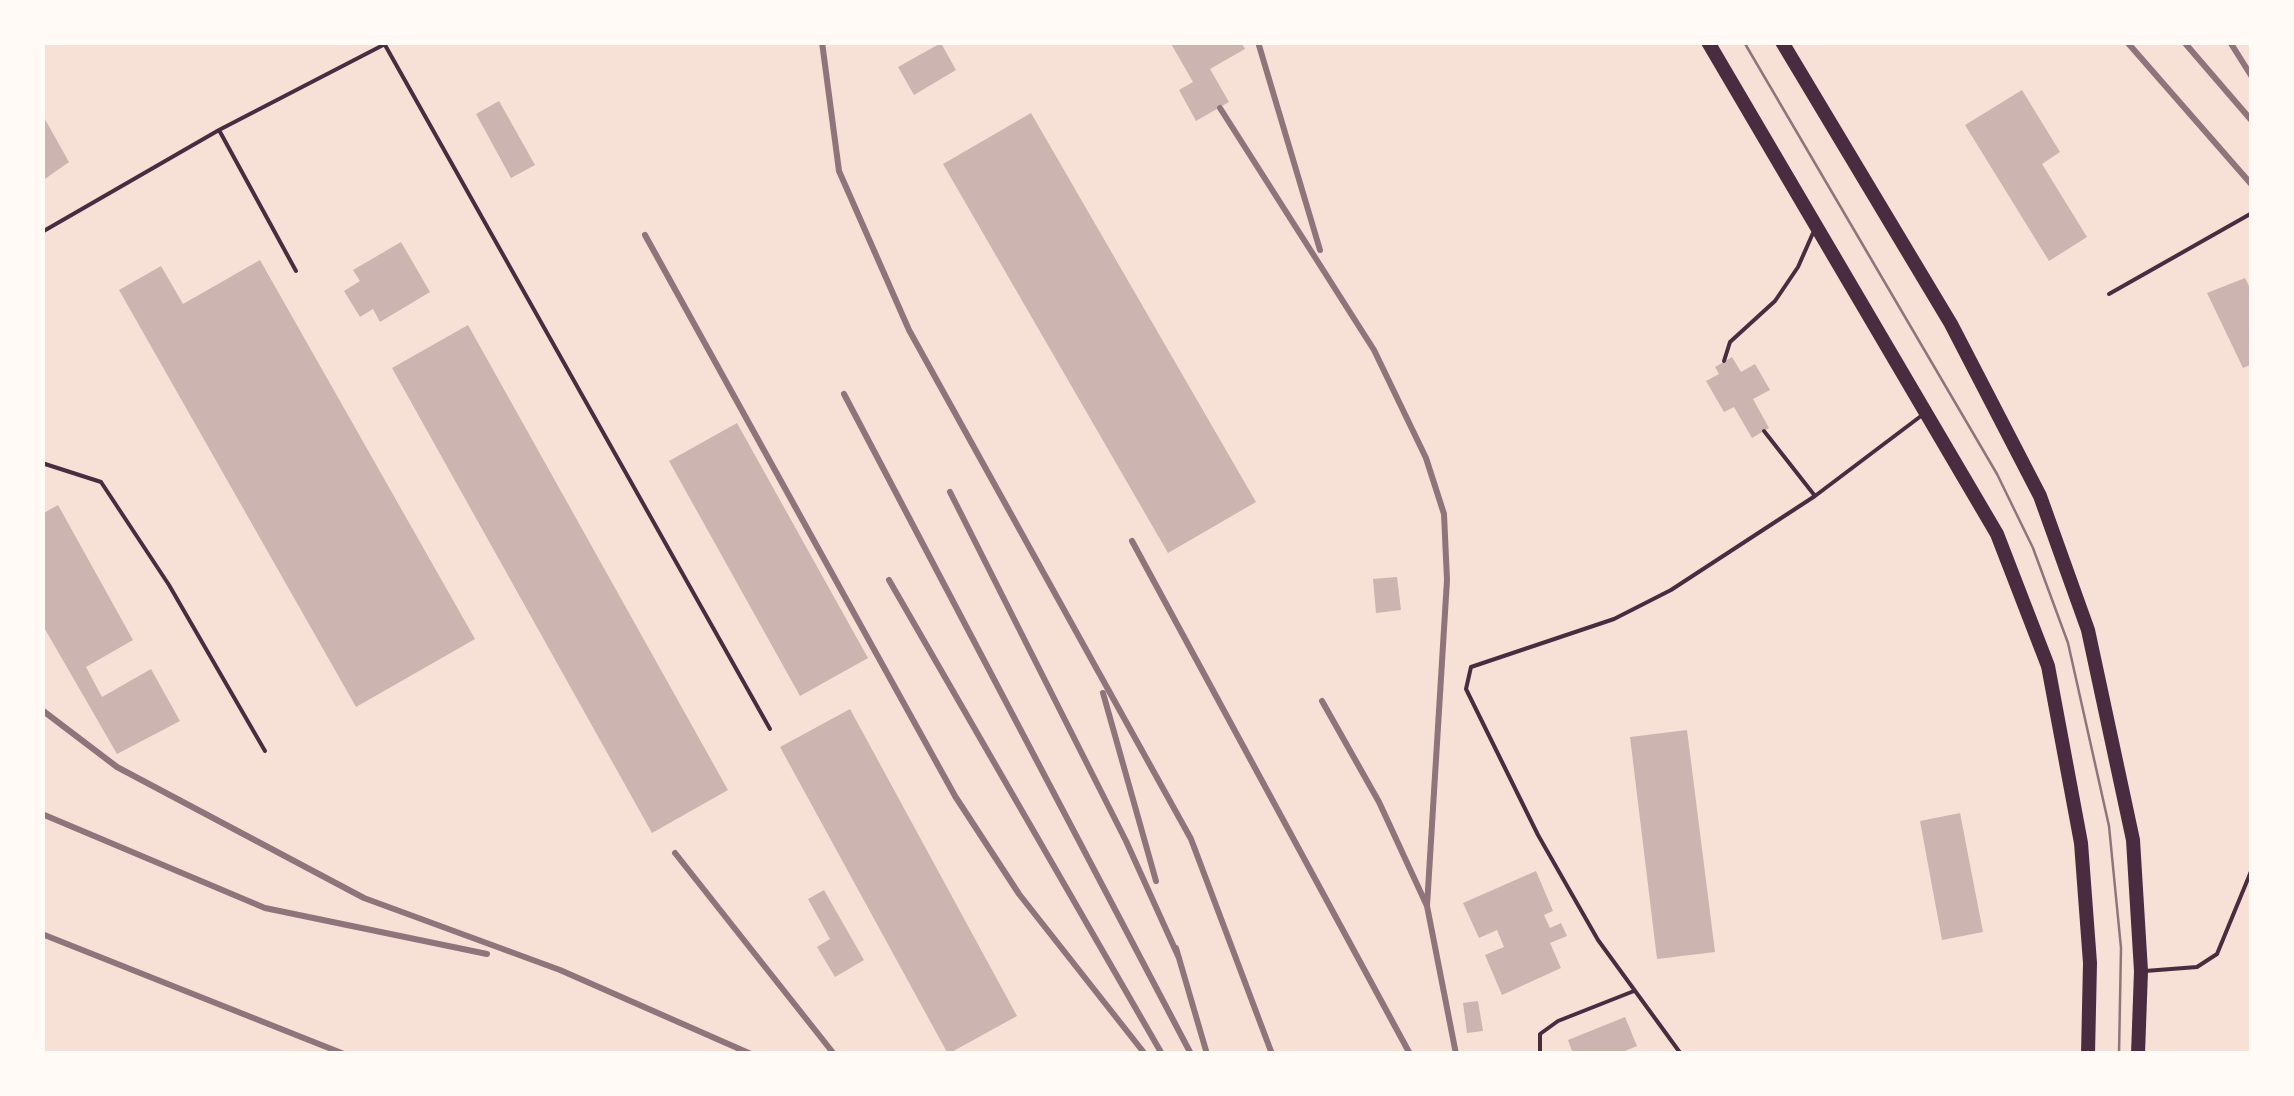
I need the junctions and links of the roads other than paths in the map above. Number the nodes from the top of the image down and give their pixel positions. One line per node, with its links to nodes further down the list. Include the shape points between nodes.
1 (1708, 42): 6 (main road)
2 (1782, 42): 18 (main road, via 1951,324 2040,496 2088,630 2115,746 2133,840)
3 (387, 44): 4 (lane); 15 (lane)
4 (218, 130): 7 (lane); 8 (lane)
5 (2252, 213): 9 (lane)
6 (1816, 224): 10 (lane, via 1798,268 1775,301 1730,342); 11 (main road)
7 (42, 232)
8 (296, 271)
9 (2109, 294)
10 (1724, 361)
11 (1929, 413): 14 (lane); 22 (main road, via 1997,534 2048,666 2081,843 2090,963)
12 (1764, 432): 14 (lane)
13 (42, 464): 16 (lane, via 101,482)
14 (1814, 496): 19 (lane, via 1671,590 1614,619 1471,667 1466,689 1530,819)
15 (770, 729)
16 (265, 750)
17 (2252, 869): 18 (lane, via 2217,954 2197,966)
18 (2140, 971): 23 (main road)
19 (1634, 991): 20 (lane, via 1558,1021 1540,1034); 21 (lane)
20 (1540, 1054)
21 (1681, 1054)
22 (2088, 1054)
23 (2138, 1054)

